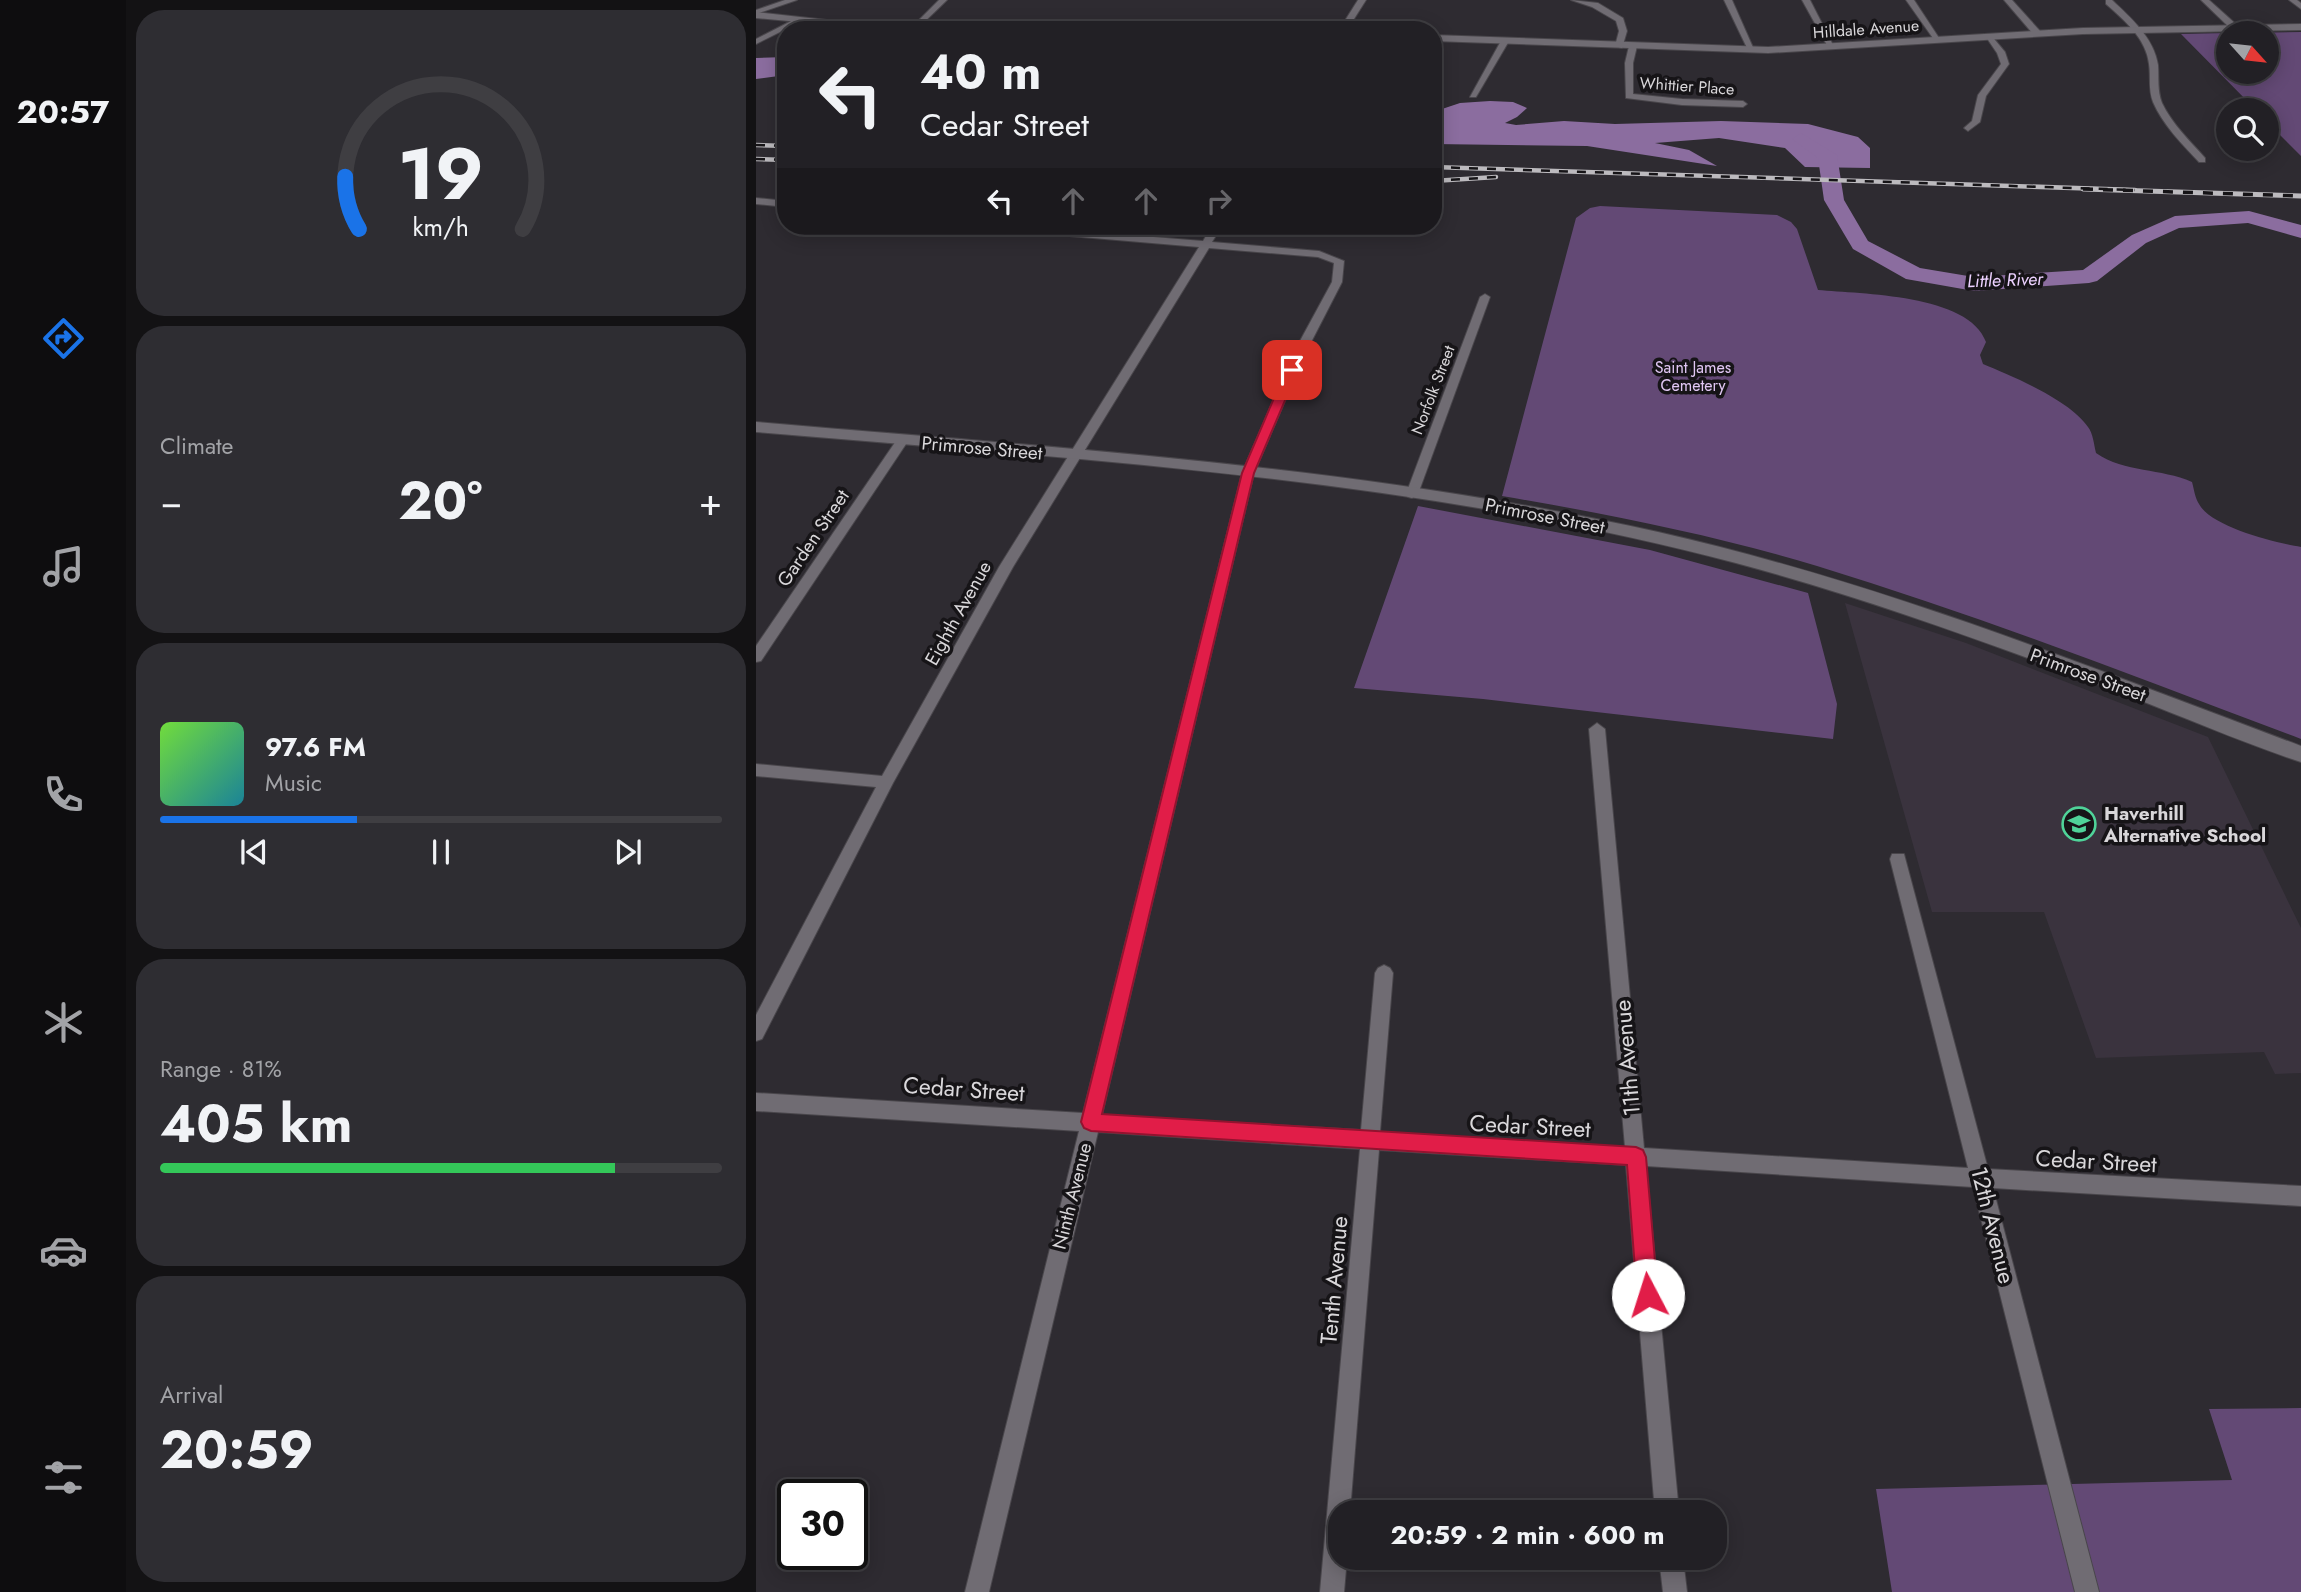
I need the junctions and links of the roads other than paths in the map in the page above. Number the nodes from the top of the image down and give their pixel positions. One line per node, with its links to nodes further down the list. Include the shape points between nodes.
1 (793, 0): 13 (street)
2 (943, 0): 16 (street)
3 (1362, 0): 17 (street)
4 (1576, 0): 30 (street, via 1620,20)
5 (1728, 0): 33 (street)
6 (1806, 0): 32 (street)
7 (1910, 0): 27 (street)
8 (2008, 0): 24 (street)
9 (2206, 0): 18 (street)
10 (2293, 0): 12 (street)
11 (2109, 2): 22 (street)
12 (2301, 8)
13 (756, 13): 14 (main road)
14 (800, 20): 15 (main road)
15 (812, 21)
16 (921, 21)
17 (1349, 21)
18 (2228, 21)
19 (2279, 27): 20 (main road, Hilldale Avenue)
20 (2301, 27)
21 (2216, 28): 22 (main road, Hilldale Avenue)
22 (2137, 30): 24 (main road, Hilldale Avenue); 37 (street, via 2153,62 2155,96)
23 (777, 32): 29 (street)
24 (2037, 33): 25 (main road, Hilldale Avenue)
25 (1987, 36): 27 (main road, Hilldale Avenue); 36 (street, via 2005,64 1987,86 1978,102 1976,122)
26 (1442, 38): 28 (main road, Hilldale Avenue)
27 (1938, 39): 32 (main road, Hilldale Avenue)
28 (1505, 41): 30 (main road, Hilldale Avenue); 34 (street)
29 (756, 42)
30 (1619, 46): 31 (main road, Hilldale Avenue)
31 (1633, 46): 33 (main road, Hilldale Avenue); 35 (street, Whittier Place, via 1629,96)
32 (1832, 47): 33 (main road, Hilldale Avenue)
33 (1752, 50)
34 (1473, 95)
35 (1743, 104)
36 (1968, 128)
37 (2202, 160)
38 (756, 201): 39 (street)
39 (777, 203)
40 (1083, 235): 42 (street)
41 (1211, 235): 42 (street, Eighth Avenue)
42 (1203, 246): 46 (street, Eighth Avenue); 47 (street, Ninth Avenue, via 1320,254 1339,261 1337,282 1300,352)
43 (1485, 297): 48 (street, Norfolk Street)
44 (756, 427): 45 (main road, Primrose Street)
45 (901, 441): 46 (main road, Primrose Street); 49 (street, Garden Street)
46 (1073, 457): 47 (main road, Primrose Street); 53 (street, Eighth Avenue)
47 (1248, 473): 48 (main road, Primrose Street); 58 (street, Ninth Avenue)
48 (1412, 494): 51 (main road, Primrose Street, via 1660,538 1824,583 1995,640)
49 (756, 657)
50 (1597, 729): 60 (street, 11th Avenue)
51 (2301, 754)
52 (756, 770): 53 (street)
53 (886, 782): 56 (street, Eighth Avenue)
54 (1898, 859): 61 (street, 12th Avenue)
55 (1384, 973): 59 (street, Tenth Avenue)
56 (756, 1033)
57 (756, 1102): 58 (street, Cedar Street)
58 (1091, 1122): 59 (street, Cedar Street); 65 (street, Ninth Avenue)
59 (1370, 1141): 60 (street, Cedar Street); 66 (street, Tenth Avenue)
60 (1636, 1157): 61 (street, Cedar Street); 63 (street, 11th Avenue)
61 (1981, 1178): 62 (street, Cedar Street); 68 (street, 12th Avenue)
62 (2301, 1196)
63 (1666, 1500)
64 (1672, 1570): 67 (street)
65 (976, 1592)
66 (1332, 1592)
67 (1675, 1592)
68 (2087, 1592)

